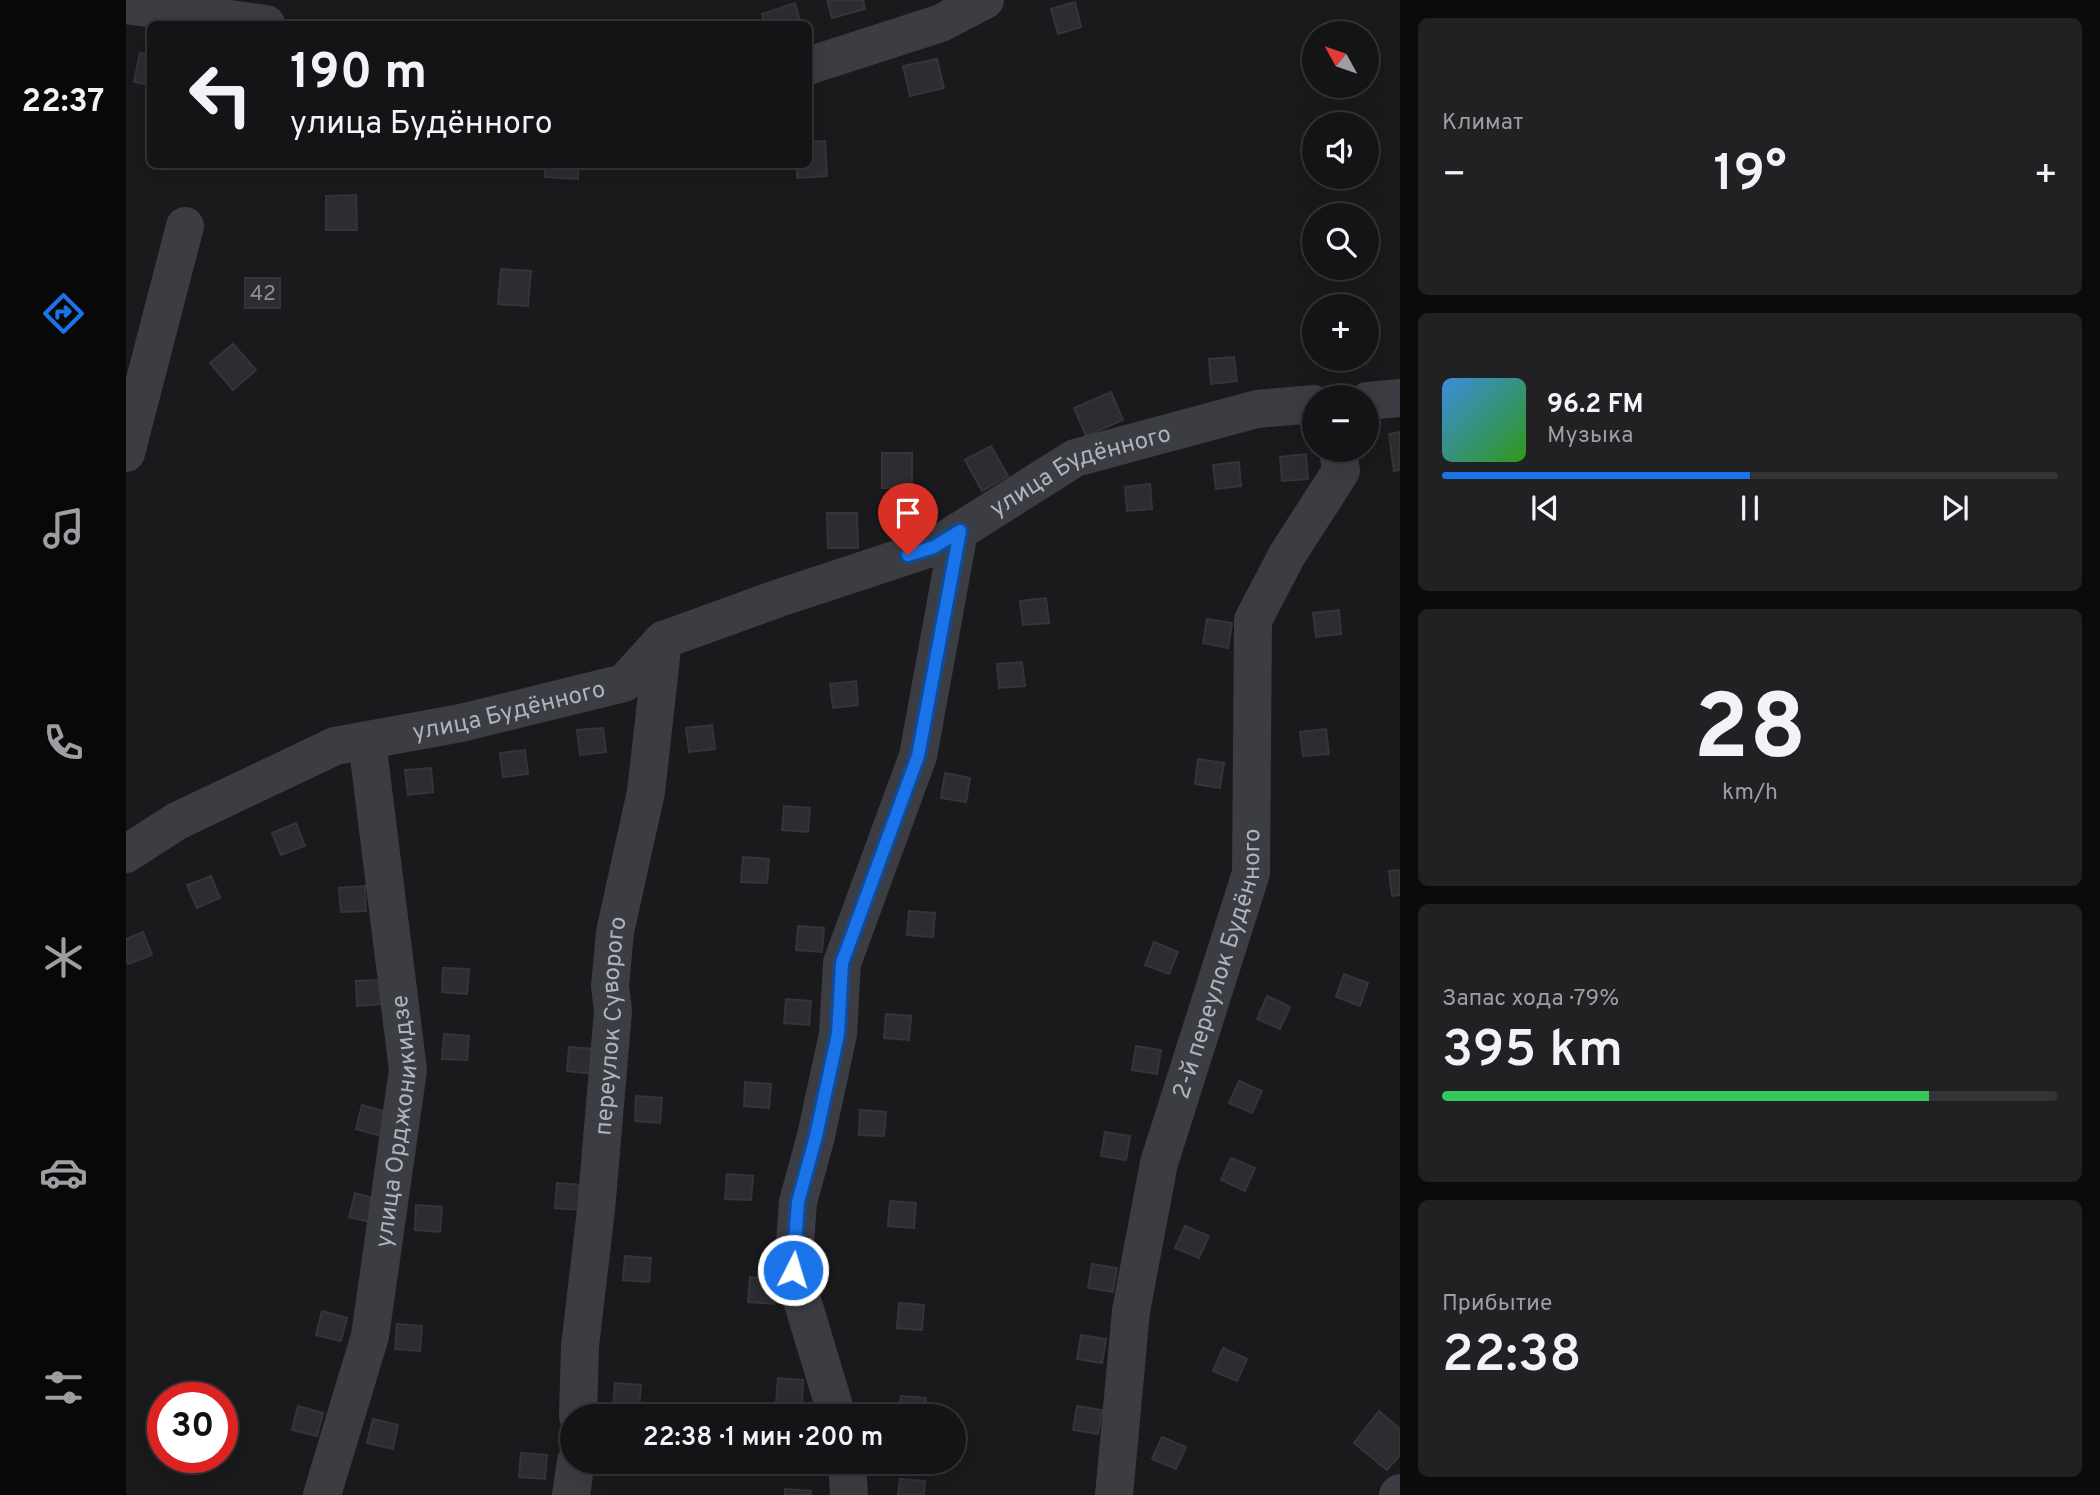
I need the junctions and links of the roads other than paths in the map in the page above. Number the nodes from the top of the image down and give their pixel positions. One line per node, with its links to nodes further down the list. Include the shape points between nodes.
1 (982, 1): 4 (street, via 941,23)
2 (126, 5): 3 (street)
3 (244, 21)
4 (812, 65)
5 (185, 226): 9 (street)
6 (1400, 398): 7 (street)
7 (1379, 400)
8 (1302, 405): 11 (street, улица Будённого, via 1257,409 1075,458)
9 (126, 453)
10 (1340, 462): 22 (street, 2-й переулок Будённого, via 1341,471 1287,555 1253,620 1251,873 1159,1163 1131,1311)
11 (960, 531): 12 (street, улица Будённого, via 934,547); 16 (street, via 918,756 842,963 838,1034 798,1202 793,1270)
12 (663, 640): 13 (street, улица Будённого, via 624,683); 15 (street, переулок Суворого, via 646,792 615,932 610,986 613,1011)
13 (367, 741): 14 (street, улица Будённого, via 335,746 177,821); 19 (street, улица Орджоникидзе, via 408,1070 370,1336)
14 (126, 854)
15 (578, 1404)
16 (833, 1404)
17 (574, 1474): 20 (street)
18 (848, 1474): 21 (street)
19 (322, 1495)
20 (571, 1495)
21 (849, 1495)
22 (1114, 1495)

